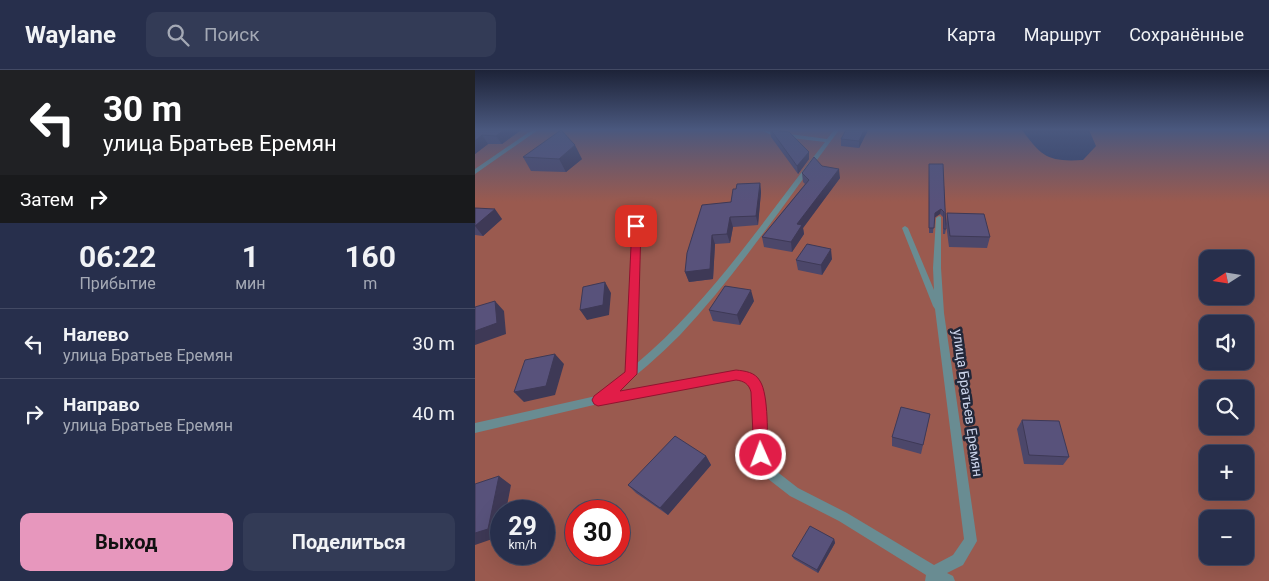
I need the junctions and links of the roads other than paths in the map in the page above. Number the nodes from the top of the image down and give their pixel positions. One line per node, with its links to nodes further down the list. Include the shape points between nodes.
1 (501, 154): 3 (street)
2 (819, 154): 8 (street, via 685,323)
3 (475, 172)
4 (939, 218): 7 (street, улица Братьев Еремян, via 937,268)
5 (636, 226): 8 (street)
6 (905, 228): 7 (street)
7 (941, 313): 11 (street, улица Братьев Еремян, via 971,541 958,560)
8 (631, 374): 9 (street)
9 (598, 400): 10 (street); 11 (street, via 736,375 746,376 755,383 758,392 761,455 767,471 794,492 843,517)
10 (475, 428)
11 (933, 577): 12 (street)
12 (948, 581)

